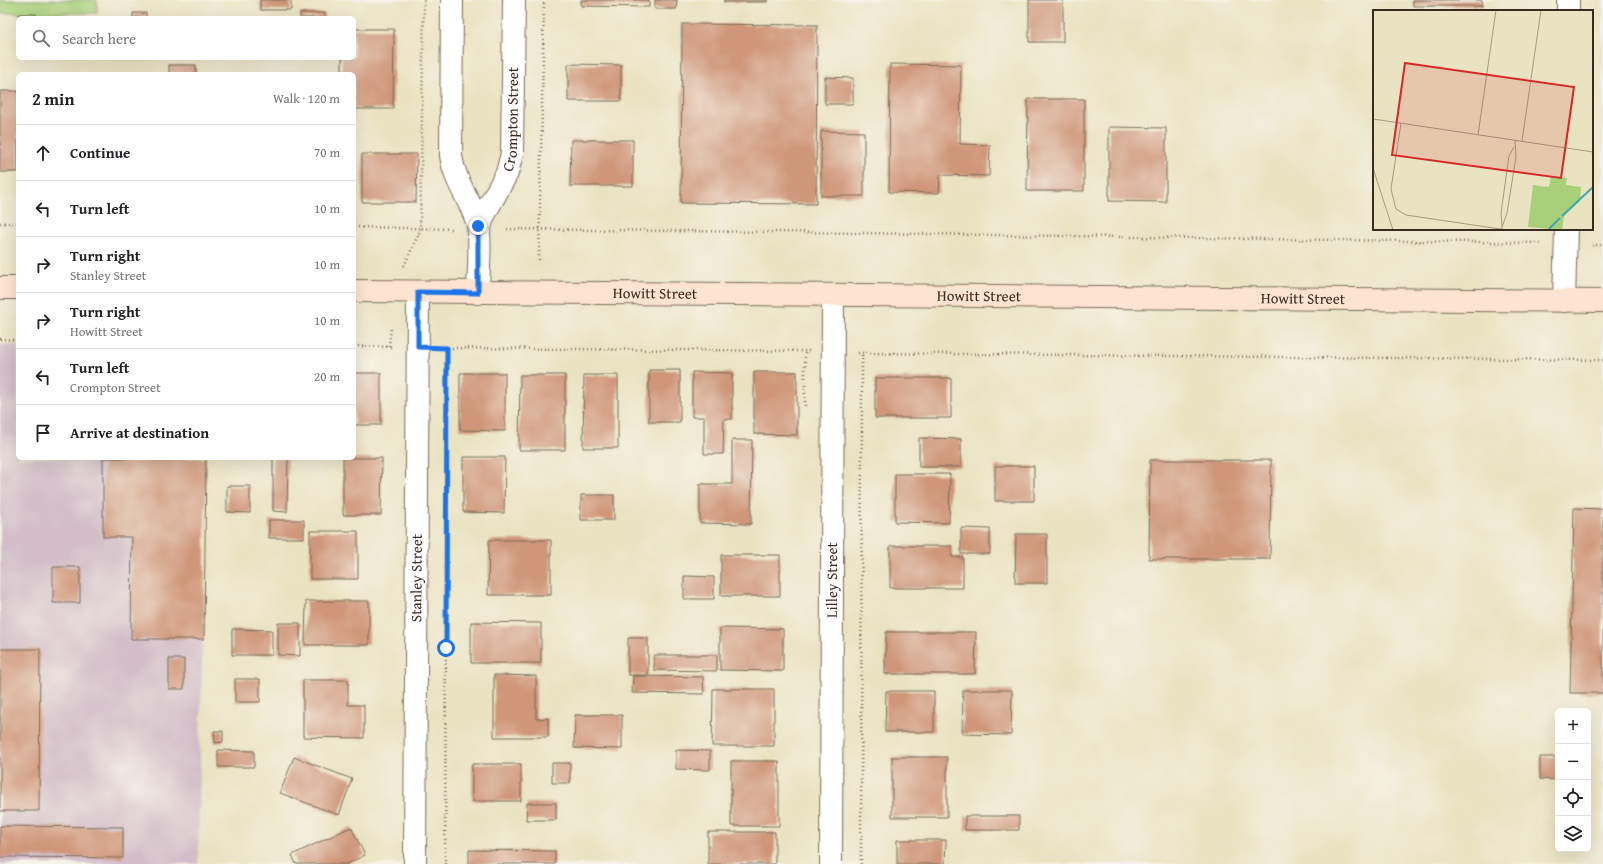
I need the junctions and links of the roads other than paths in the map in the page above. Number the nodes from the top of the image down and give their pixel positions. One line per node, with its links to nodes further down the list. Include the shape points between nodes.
1 (452, 0): 3 (street, Crompton Street, via 451,156 455,176 475,214)
2 (514, 0): 3 (street, Crompton Street, via 512,153 508,173 483,217)
3 (479, 230): 9 (street, Crompton Street)
4 (1566, 230): 11 (street)
5 (0, 288): 6 (main road)
6 (16, 288)
7 (356, 292): 8 (main road, Howitt Street)
8 (408, 292): 9 (main road, Howitt Street); 13 (street, Stanley Street, via 418,347)
9 (478, 293): 10 (main road, Howitt Street)
10 (834, 296): 11 (main road, Howitt Street); 14 (street, Lilley Street)
11 (1564, 301): 12 (main road, Howitt Street)
12 (1603, 301)
13 (415, 864)
14 (831, 864)

